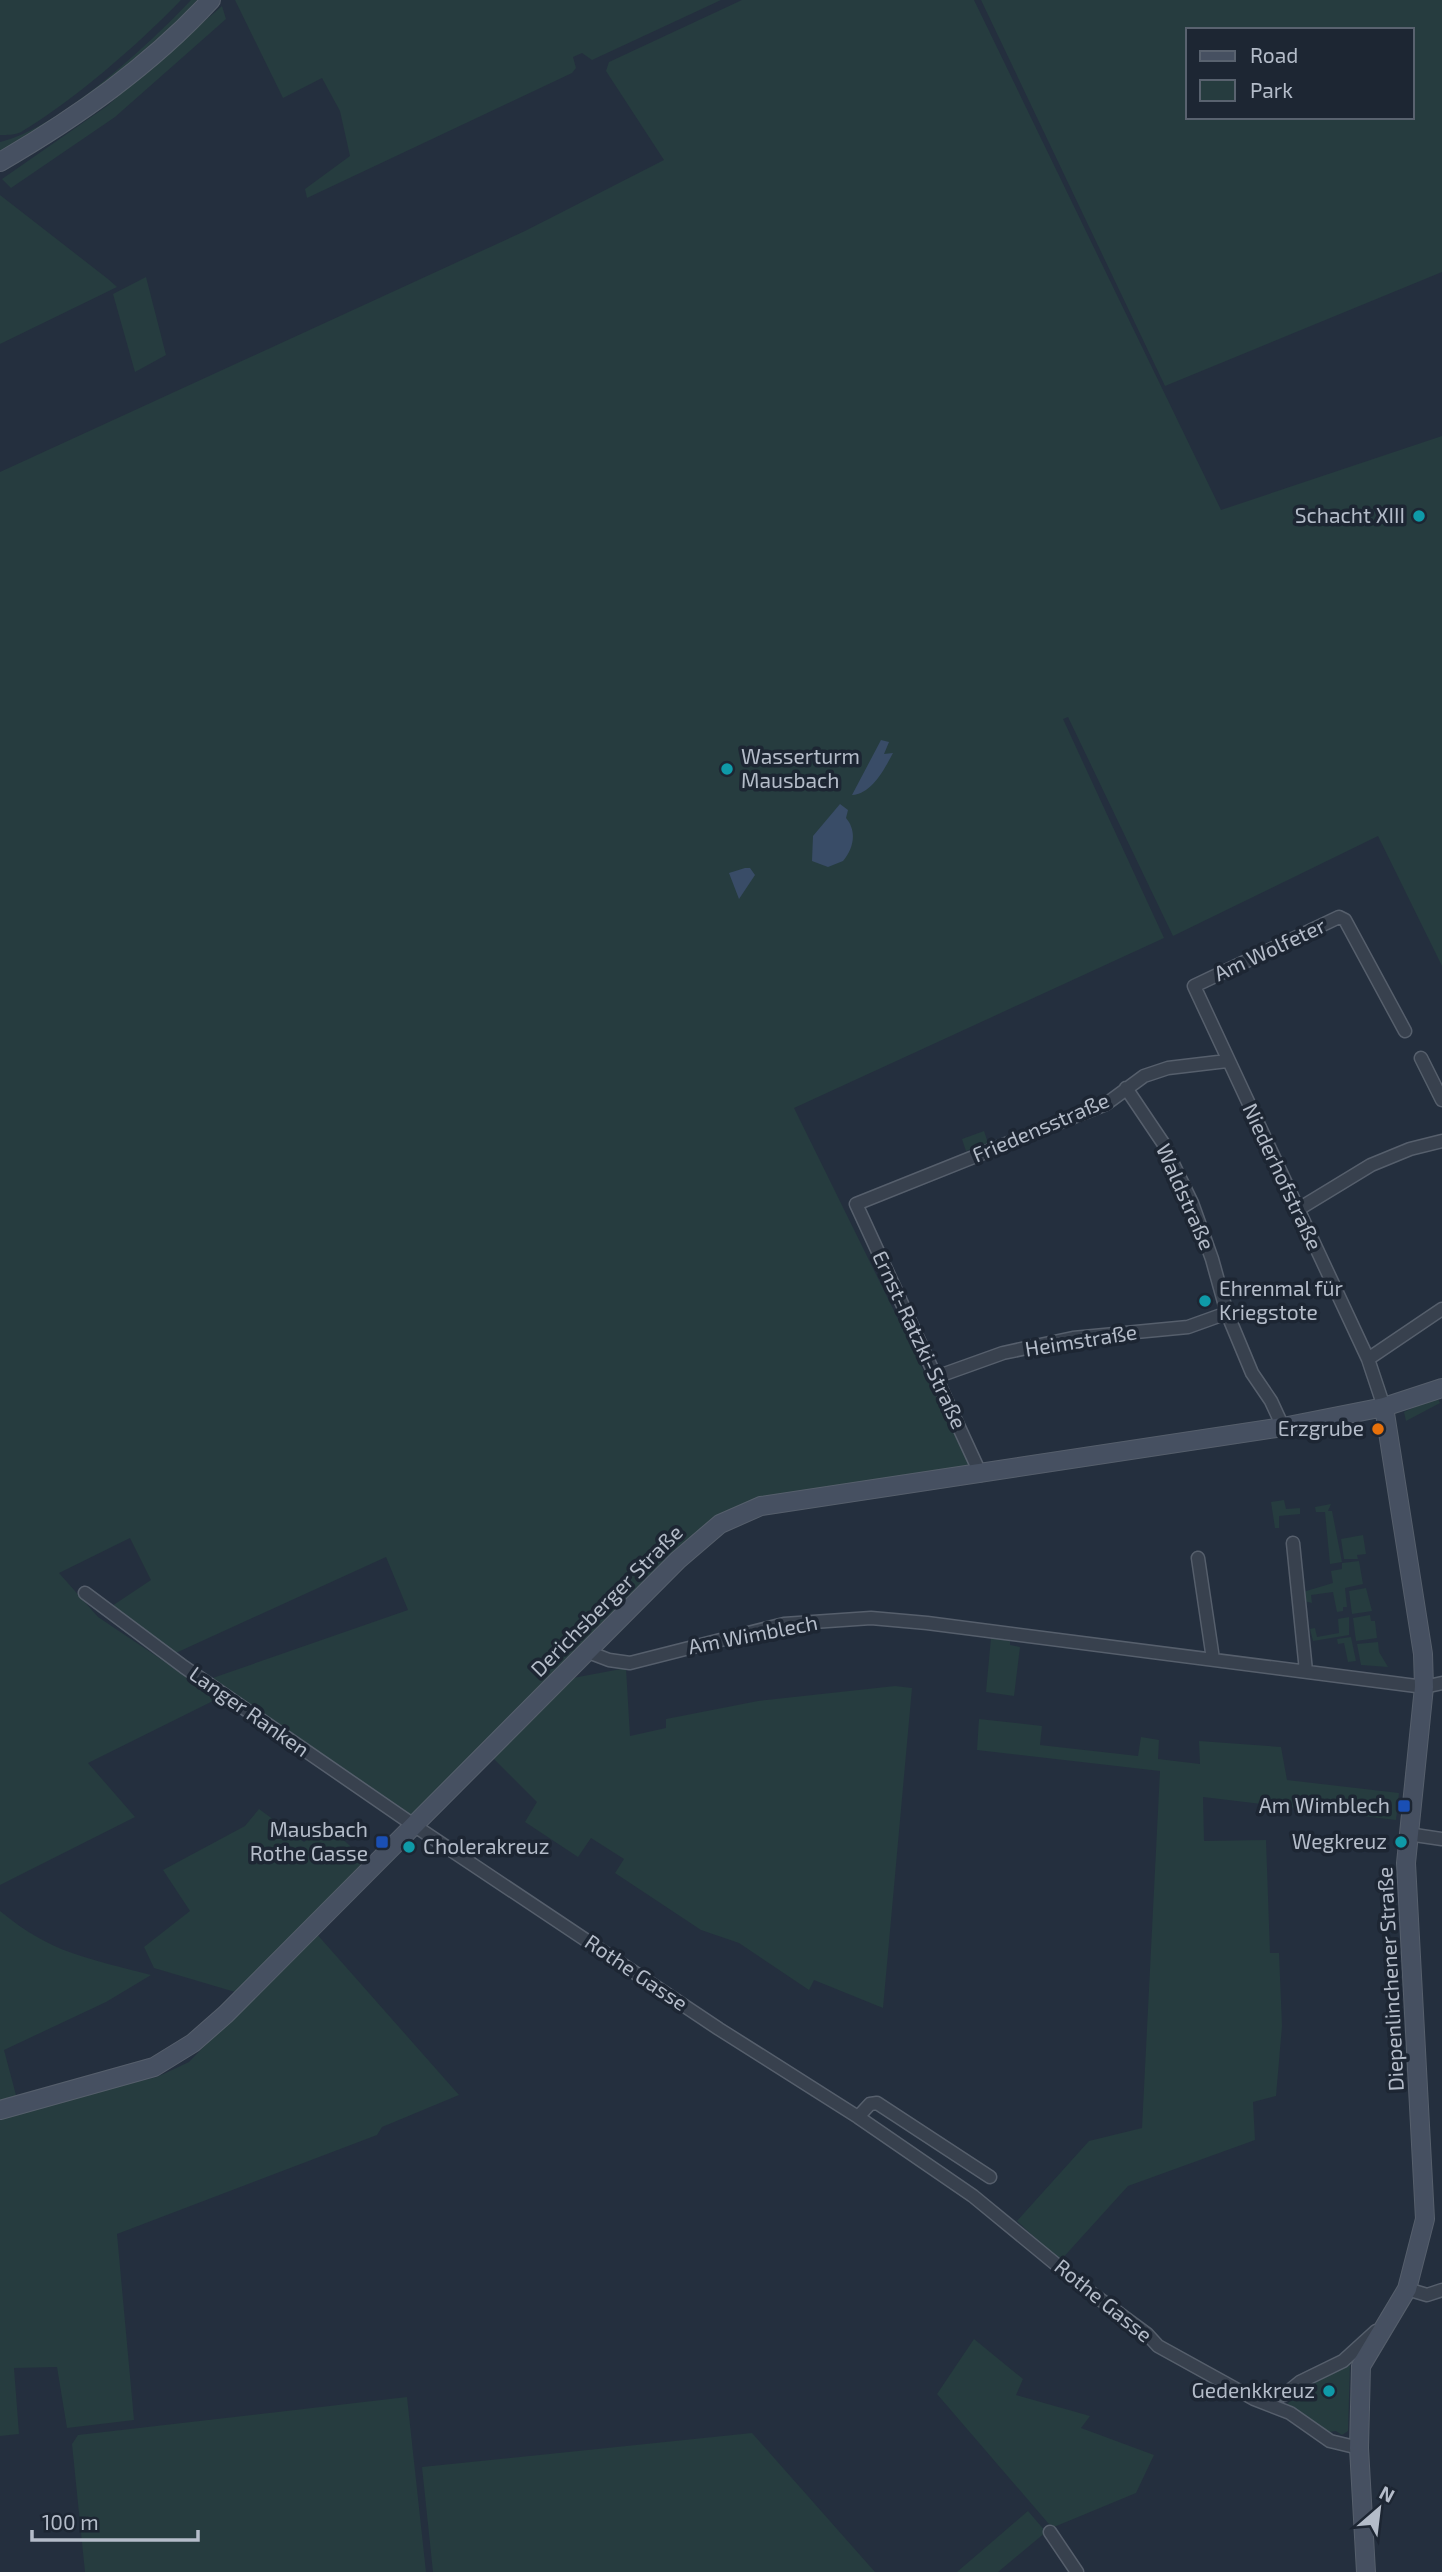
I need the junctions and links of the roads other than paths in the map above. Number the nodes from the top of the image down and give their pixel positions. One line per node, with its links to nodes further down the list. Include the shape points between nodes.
1 (211, 0): 2 (street, via 176,38 70,121)
2 (0, 162)
3 (1194, 986): 4 (street, Am Wolfeter, via 1339,917 1345,920); 6 (street, Niederhofstraße)
4 (1405, 1031)
5 (1421, 1058): 8 (street)
6 (1227, 1061): 7 (street, Friedensstraße, via 1168,1068); 11 (street, Niederhofstraße)
7 (1126, 1088): 10 (street, Friedensstraße, via 1106,1104); 13 (street, Waldstraße, via 1163,1143 1192,1203)
8 (1442, 1100)
9 (1442, 1141): 11 (street, via 1371,1165)
10 (856, 1205): 15 (street, Ernst-Ratzki-Straße)
11 (1297, 1210): 14 (street, Niederhofstraße)
12 (1442, 1309): 14 (street)
13 (1227, 1313): 15 (street, Heimstraße, via 1188,1327 1073,1338 1003,1353); 18 (street, Waldstraße, via 1252,1373)
14 (1368, 1359): 17 (street, Niederhofstraße)
15 (936, 1377): 19 (street, Ernst-Ratzki-Straße)
16 (1442, 1388): 17 (street, Derichsberger Straße)
17 (1384, 1407): 18 (street, Derichsberger Straße); 27 (street, Diepenlinchener Straße, via 1421,1626)
18 (1283, 1427): 19 (street, Derichsberger Straße)
19 (981, 1475): 23 (street, Derichsberger Straße, via 790,1501 739,1514 699,1540)
20 (1293, 1543): 25 (street)
21 (1198, 1558): 24 (street)
22 (85, 1593): 28 (street, Langer Ranken, via 184,1668)
23 (588, 1652): 24 (street, Am Wimblech, via 630,1663 785,1624 871,1618); 28 (street, Derichsberger Straße)
24 (1213, 1659): 25 (street, Am Wimblech)
25 (1306, 1671): 27 (street, Am Wimblech)
26 (1442, 1683): 27 (street)
27 (1424, 1687): 29 (street, Diepenlinchener Straße)
28 (415, 1826): 31 (street, Derichsberger Straße, via 193,2043 154,2067); 32 (street, Rothe Gasse)
29 (1408, 1834): 30 (street); 34 (street, Diepenlinchener Straße, via 1425,2219)
30 (1442, 1839)
31 (0, 2110)
32 (858, 2117): 33 (street, via 877,2103); 38 (street, Rothe Gasse, via 973,2196 1158,2346 1254,2399 1290,2413 1330,2441)
33 (990, 2177)
34 (1407, 2289): 35 (street, via 1427,2295); 36 (street, Diepenlinchener Straße)
35 (1442, 2290)
36 (1389, 2318): 37 (street, via 1343,2361); 38 (street, Diepenlinchener Straße, via 1360,2366)
37 (1284, 2395)
38 (1359, 2448): 41 (street, Diepenlinchener Straße)
39 (1050, 2532): 40 (street)
40 (1077, 2572)
41 (1366, 2572)

